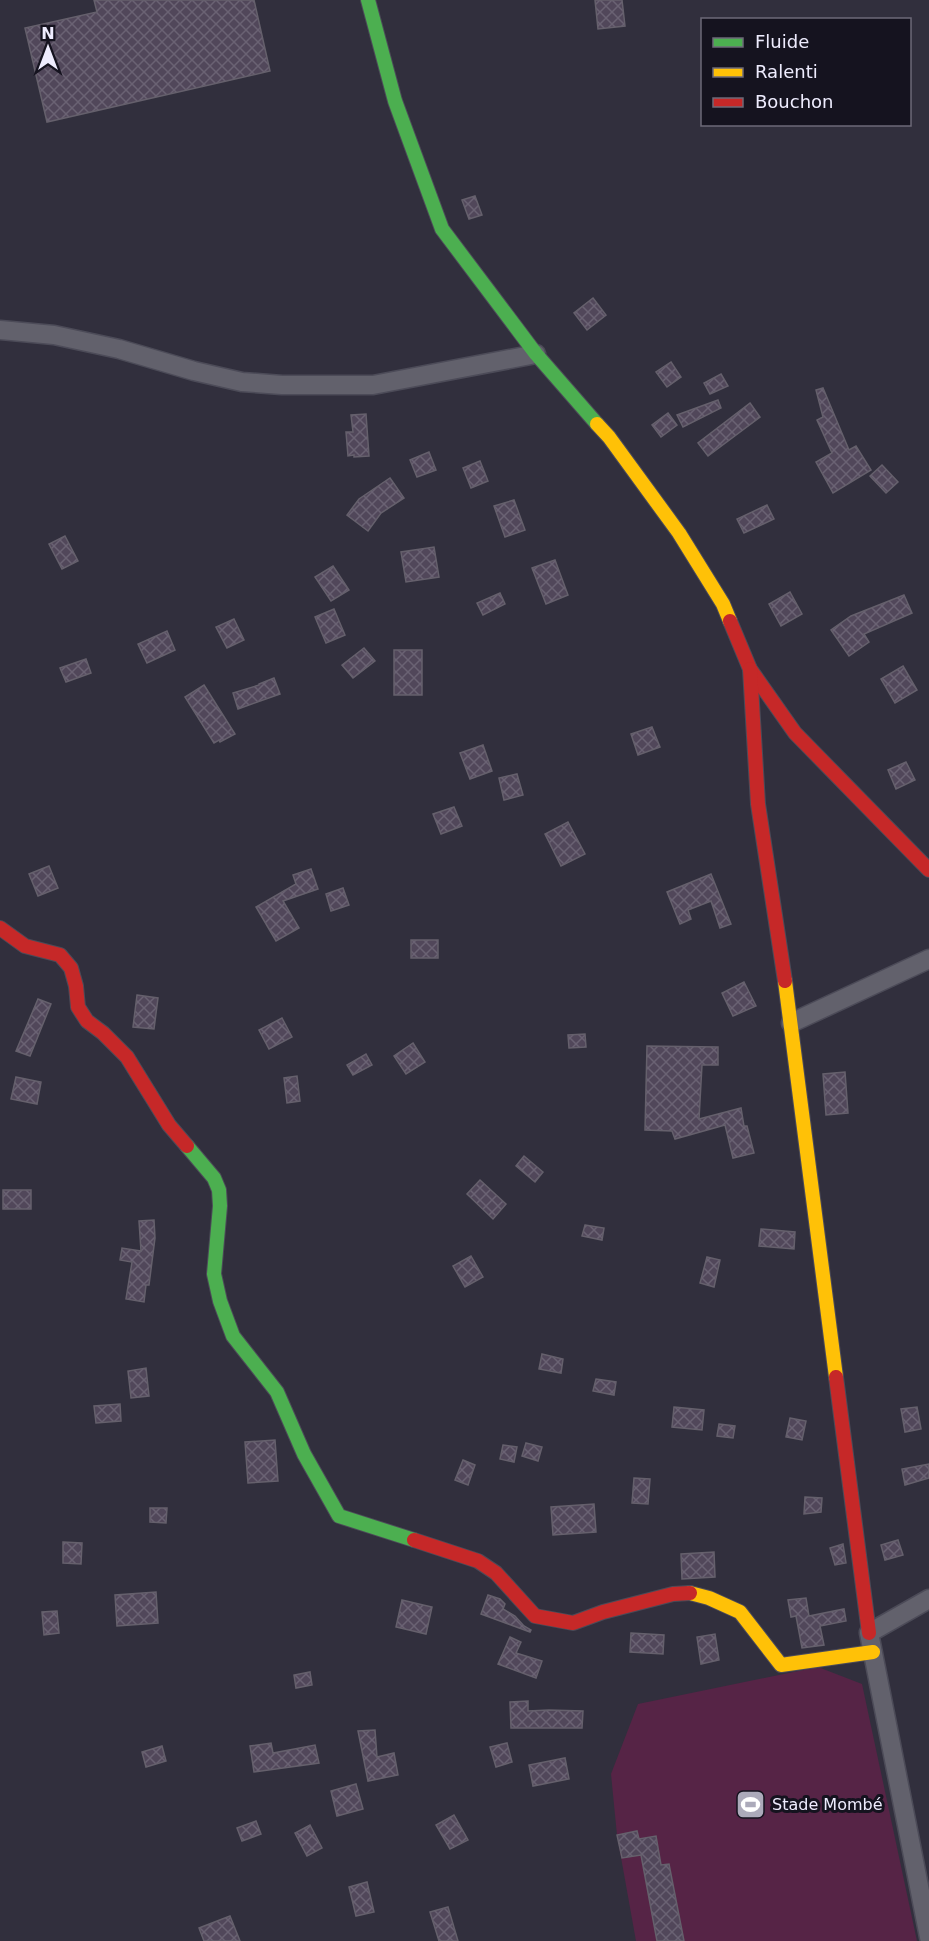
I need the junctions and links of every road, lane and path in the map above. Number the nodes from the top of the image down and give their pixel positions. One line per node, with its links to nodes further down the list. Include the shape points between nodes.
1 (368, 0): 3 (street, via 395,101 442,229)
2 (0, 330): 3 (street, via 54,335 223,378 282,385 373,385)
3 (536, 354): 4 (street, via 609,437 679,533 723,604)
4 (750, 669): 5 (street, via 795,733); 8 (street, via 758,804)
5 (929, 870)
6 (0, 928): 11 (street, via 25,946 60,955 71,968 78,1007 87,1021 127,1057 169,1125 214,1179 220,1206 214,1274 220,1301 233,1336 277,1392 304,1454 339,1516 478,1561 496,1573 535,1616 573,1623 673,1594 691,1593 740,1612 781,1665)
7 (929, 959): 8 (street)
8 (790, 1023): 10 (street)
9 (929, 1599): 10 (street)
10 (869, 1632): 11 (street)
11 (873, 1652): 12 (street)
12 (929, 1937)

